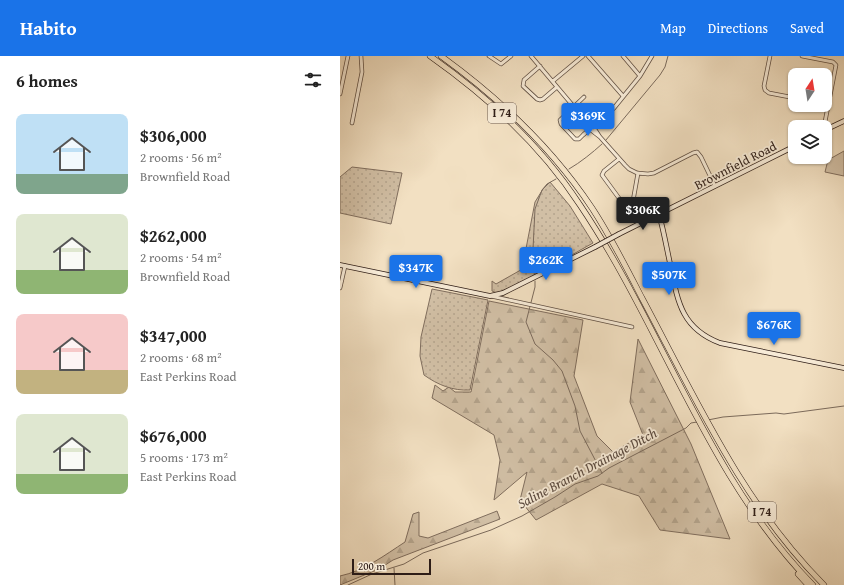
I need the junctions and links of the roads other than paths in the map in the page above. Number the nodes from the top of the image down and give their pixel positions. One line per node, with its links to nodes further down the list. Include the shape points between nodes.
1 (348, 56): 18 (street)
2 (361, 56): 26 (street, via 362,72)
3 (430, 56): 39 (highway, I 74, via 472,87 507,118 567,186 615,263 736,486)
4 (442, 56): 42 (highway, I 74, via 509,111 545,148 579,189 608,233 737,474 763,514)
5 (490, 56): 6 (street, via 501,64)
6 (511, 56)
7 (583, 56): 16 (street)
8 (588, 56): 21 (street)
9 (623, 56): 15 (street)
10 (652, 56): 15 (street)
11 (770, 56): 23 (street, via 764,90)
12 (802, 56): 17 (street, via 835,64)
13 (533, 57): 14 (street)
14 (540, 66): 16 (street); 19 (street, via 524,80 523,86 540,100)
15 (640, 76): 21 (street)
16 (553, 81): 19 (street)
17 (832, 84)
18 (341, 86): 20 (street)
19 (557, 87): 24 (street)
20 (340, 94)
21 (623, 96): 28 (street)
22 (584, 97): 24 (street)
23 (788, 97)
24 (574, 107): 28 (street); 28 (street, via 561,118 561,124 575,139 579,139)
25 (844, 121): 27 (street)
26 (352, 123)
27 (832, 127)
28 (592, 128): 30 (street)
29 (788, 150): 32 (street, Brownfield Road)
30 (619, 159): 31 (street, via 629,169); 31 (street, via 602,175 624,205 629,205 633,201)
31 (638, 173): 32 (street, via 654,173 697,152)
32 (715, 186): 33 (street, Brownfield Road)
33 (660, 214): 36 (street, Brownfield Road, bridge, via 503,293); 38 (street, via 677,295 684,315 692,326 703,335 724,344)
34 (342, 266): 35 (street); 36 (street)
35 (340, 288)
36 (490, 296): 37 (street)
37 (632, 327)
38 (844, 368)
39 (784, 553): 40 (highway); 41 (highway, I 74)
40 (808, 585)
41 (813, 585)
42 (824, 585)

